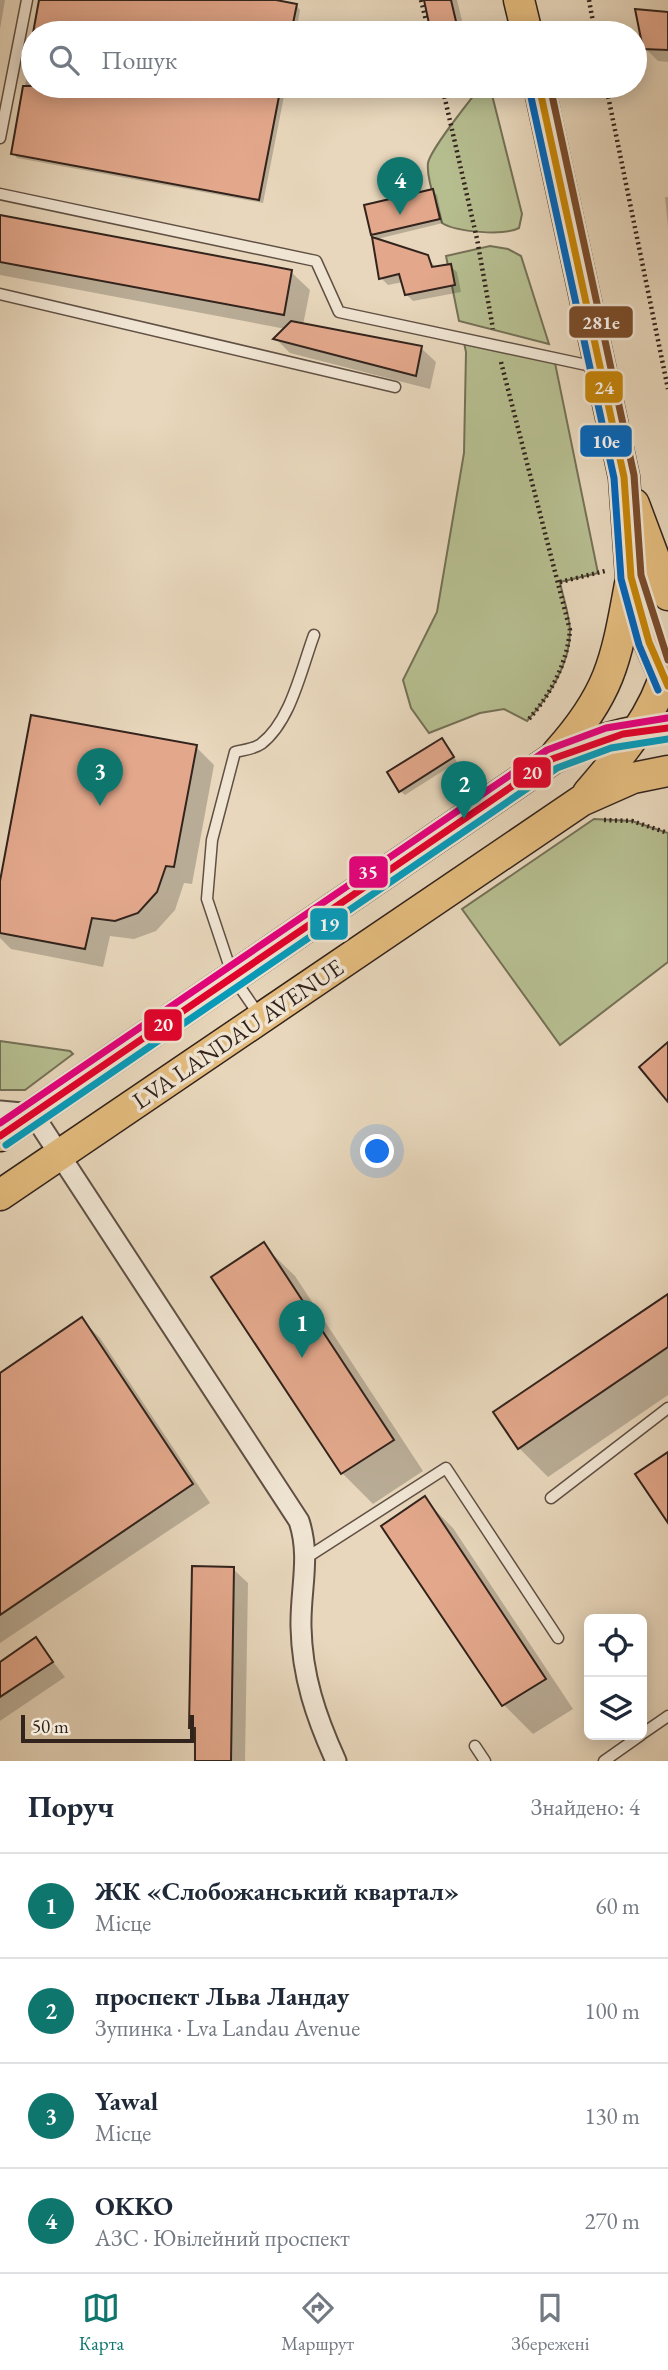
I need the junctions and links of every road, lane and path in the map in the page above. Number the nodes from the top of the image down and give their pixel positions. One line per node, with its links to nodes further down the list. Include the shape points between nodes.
1 (27, 0): 5 (lane)
2 (421, 0): 6 (path)
3 (519, 0): 7 (main road)
4 (589, 0): 8 (path)
5 (23, 21)
6 (426, 21)
7 (524, 21)
8 (593, 21)
9 (21, 31): 13 (lane)
10 (445, 98): 16 (path)
11 (541, 98): 17 (main road)
12 (608, 98): 19 (path)
13 (0, 138)
14 (0, 194): 16 (lane, via 316,261 339,312)
15 (0, 294): 18 (lane)
16 (496, 345): 17 (lane); 22 (path)
17 (600, 368): 20 (main road)
18 (395, 387)
19 (668, 388)
20 (624, 477): 21 (main road); 23 (main road)
21 (620, 573): 22 (path); 25 (main road); 29 (main road, via 616,659 578,730)
22 (560, 582): 26 (path, via 570,630 568,654 543,704)
23 (668, 594)
24 (314, 635): 33 (lane, via 288,706 273,732 259,746 235,752 212,840 207,899)
25 (667, 677): 28 (main road)
26 (527, 721)
27 (668, 728): 28 (main road)
28 (638, 729): 29 (main road); 31 (main road)
29 (552, 759): 33 (main road, LVA LANDAU AVENUE)
30 (668, 771): 31 (main road, via 633,778)
31 (587, 810): 32 (path); 34 (main road, LVA LANDAU AVENUE)
32 (668, 833)
33 (233, 977): 34 (lane); 36 (main road, LVA LANDAU AVENUE)
34 (262, 1018): 38 (main road, LVA LANDAU AVENUE)
35 (0, 1111): 36 (street)
36 (33, 1114): 37 (main road, LVA LANDAU AVENUE); 38 (street)
37 (0, 1136)
38 (60, 1155): 39 (main road, LVA LANDAU AVENUE); 42 (street, via 292,1509 303,1533)
39 (0, 1195)
40 (668, 1408): 41 (lane)
41 (551, 1497)
42 (306, 1558): 43 (lane, via 446,1468); 48 (street, via 301,1628 306,1681 314,1715)
43 (558, 1638)
44 (668, 1716): 45 (lane)
45 (647, 1731)
46 (635, 1740): 50 (lane)
47 (475, 1746): 49 (lane)
48 (336, 1761)
49 (485, 1761)
50 (604, 1761)

